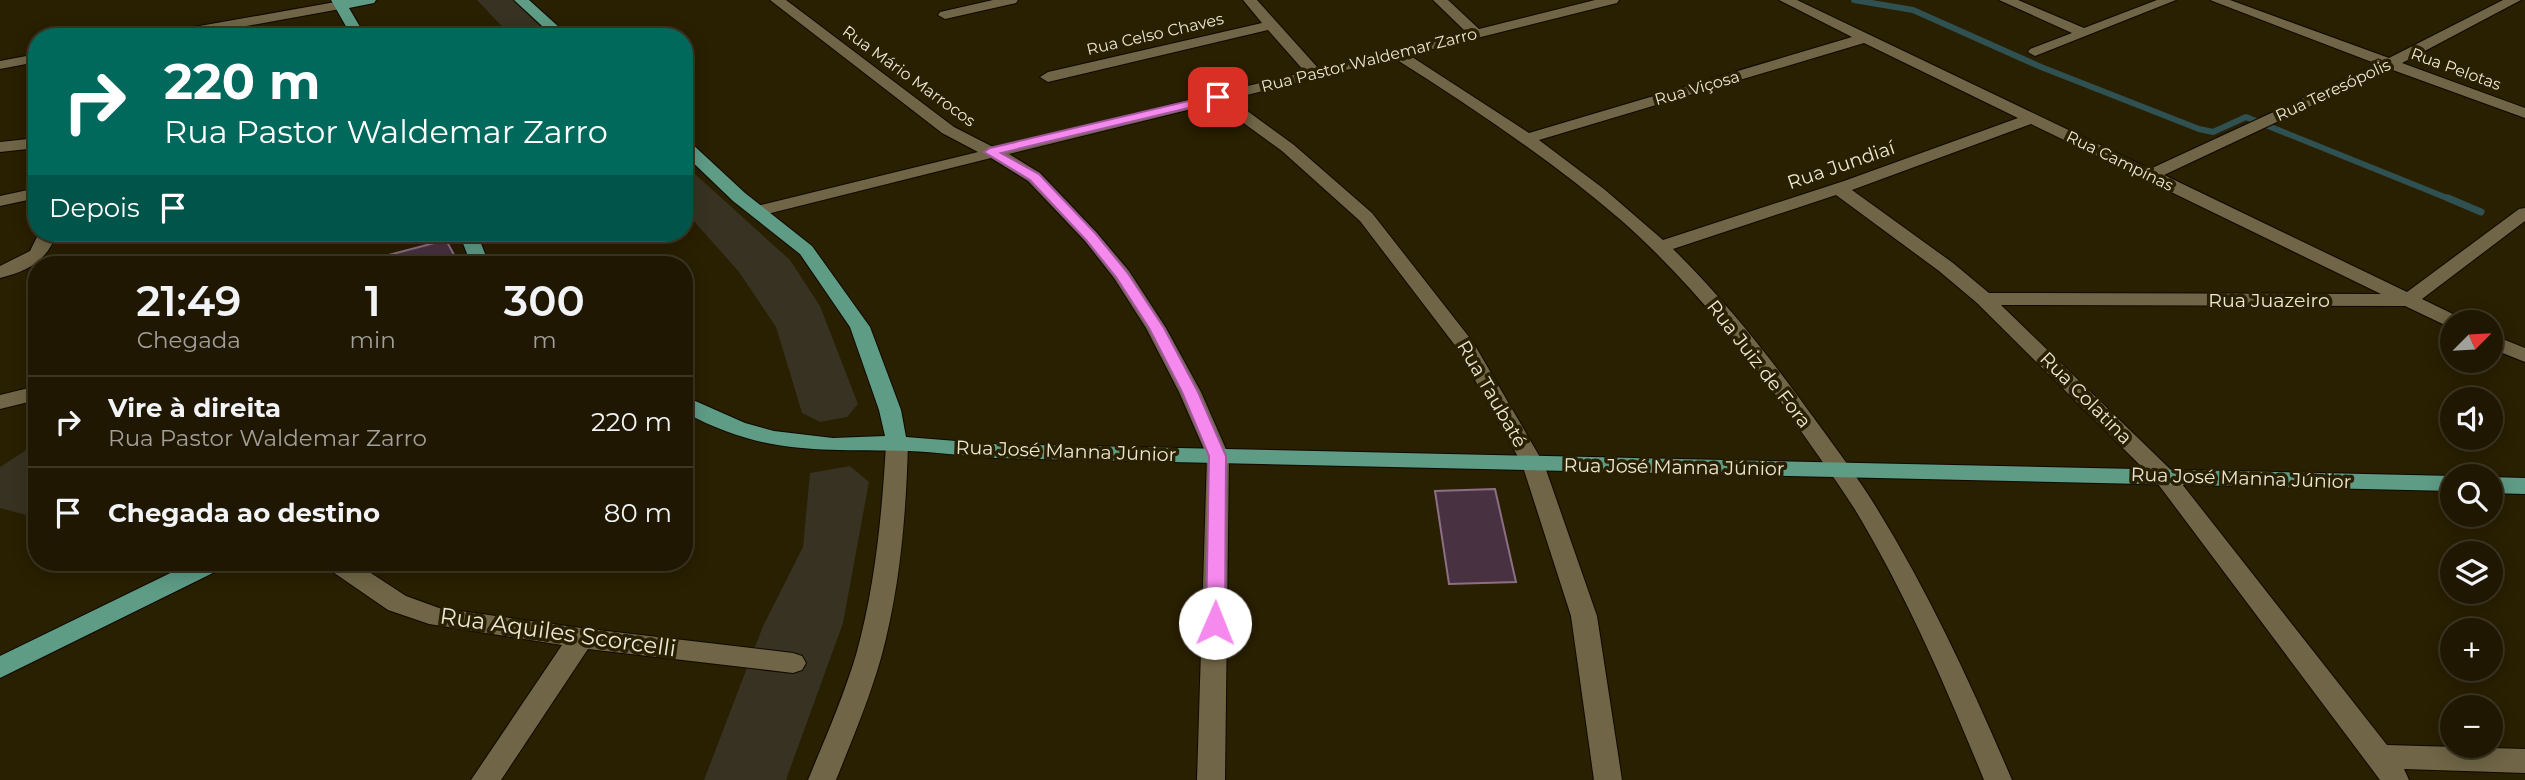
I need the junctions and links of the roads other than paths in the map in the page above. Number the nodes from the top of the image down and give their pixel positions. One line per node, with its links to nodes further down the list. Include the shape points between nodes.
1 (369, 0): 13 (main road)
2 (522, 0): 18 (main road)
3 (777, 0): 35 (street, Rua Mário Marrocos, via 948,130)
4 (1011, 0): 14 (street)
5 (1250, 0): 15 (street)
6 (1440, 0): 19 (street)
7 (1612, 0): 19 (street, Rua Pastor Waldemar Zarro)
8 (1786, 0): 21 (street, Rua Campínas)
9 (2006, 0): 20 (street)
10 (2169, 0): 20 (street)
11 (2217, 0): 25 (street, Rua Pelotas)
12 (2514, 0): 25 (street, Rua Teresópolis)
13 (340, 3): 16 (street); 17 (main road)
14 (945, 15)
15 (1270, 25): 27 (street); 28 (street, Rua Celso Chaves)
16 (208, 28)
17 (354, 28)
18 (553, 28)
19 (1476, 33): 23 (street, Rua Pastor Waldemar Zarro)
20 (2084, 33): 22 (street)
21 (1866, 38): 31 (street, Rua Campínas); 32 (street, Rua Viçosa)
22 (2035, 52)
23 (1396, 53): 27 (street, Rua Pastor Waldemar Zarro); 32 (street, Rua Juiz de Fora)
24 (28, 60): 26 (street)
25 (2390, 63): 30 (street, Rua Pelotas); 37 (street, Rua Teresópolis)
26 (0, 65)
27 (1314, 73): 29 (street, Rua Pastor Waldemar Zarro)
28 (1048, 77)
29 (1218, 97): 35 (street, Rua Pastor Waldemar Zarro); 56 (street, Rua Taubaté, via 1288,148 1366,217 1466,346)
30 (2525, 113)
31 (2032, 118): 37 (street, Rua Campínas); 38 (street, Rua Jundiaí)
32 (1529, 138): 43 (street, Rua Juiz de Fora)
33 (28, 144): 34 (street)
34 (0, 147)
35 (990, 152): 41 (street, Rua Pastor Waldemar Zarro); 55 (street, Rua Mário Marrocos, via 1034,177 1122,275 1190,392)
36 (693, 154): 41 (main road)
37 (2151, 175): 47 (street, Rua Campínas)
38 (1839, 189): 43 (street, Rua Jundiaí); 46 (street, Rua Colatina)
39 (28, 195): 40 (street)
40 (0, 201)
41 (759, 211): 54 (main road, via 806,250 860,327)
42 (2522, 218): 47 (street)
43 (1661, 247): 57 (street, Rua Juiz de Fora, via 1748,343)
44 (28, 262): 45 (street)
45 (0, 272)
46 (1984, 299): 47 (street, Rua Juazeiro); 58 (street, Rua Colatina)
47 (2409, 300): 48 (street, Rua Campínas)
48 (2440, 315)
49 (2503, 346): 50 (street)
50 (2525, 356)
51 (28, 395): 52 (street)
52 (0, 402)
53 (693, 408): 54 (main road, Rua José Manna Júnior, via 740,430 790,443)
54 (897, 443): 55 (main road, Rua José Manna Júnior, via 994,451); 70 (street, via 896,498 873,639)
55 (1218, 456): 56 (main road, Rua José Manna Júnior); 71 (street)
56 (1533, 464): 57 (main road, Rua José Manna Júnior); 72 (street, Rua Taubaté, via 1584,616)
57 (1841, 470): 58 (main road, Rua José Manna Júnior); 73 (street, Rua Juiz de Fora, via 1909,587)
58 (2163, 475): 59 (main road, Rua José Manna Júnior); 68 (street, Rua Colatina)
59 (2440, 483)
60 (2503, 485): 61 (main road)
61 (2525, 485)
62 (196, 571): 66 (main road)
63 (349, 571): 64 (street, Rua Aquiles Scorcelli, via 397,603 438,617)
64 (581, 638): 65 (street, Rua Aquiles Scorcelli); 69 (street)
65 (793, 663)
66 (0, 668)
67 (2525, 761): 68 (street)
68 (2388, 769)
69 (485, 780)
70 (822, 780)
71 (1211, 780)
72 (1608, 780)
73 (1998, 780)

